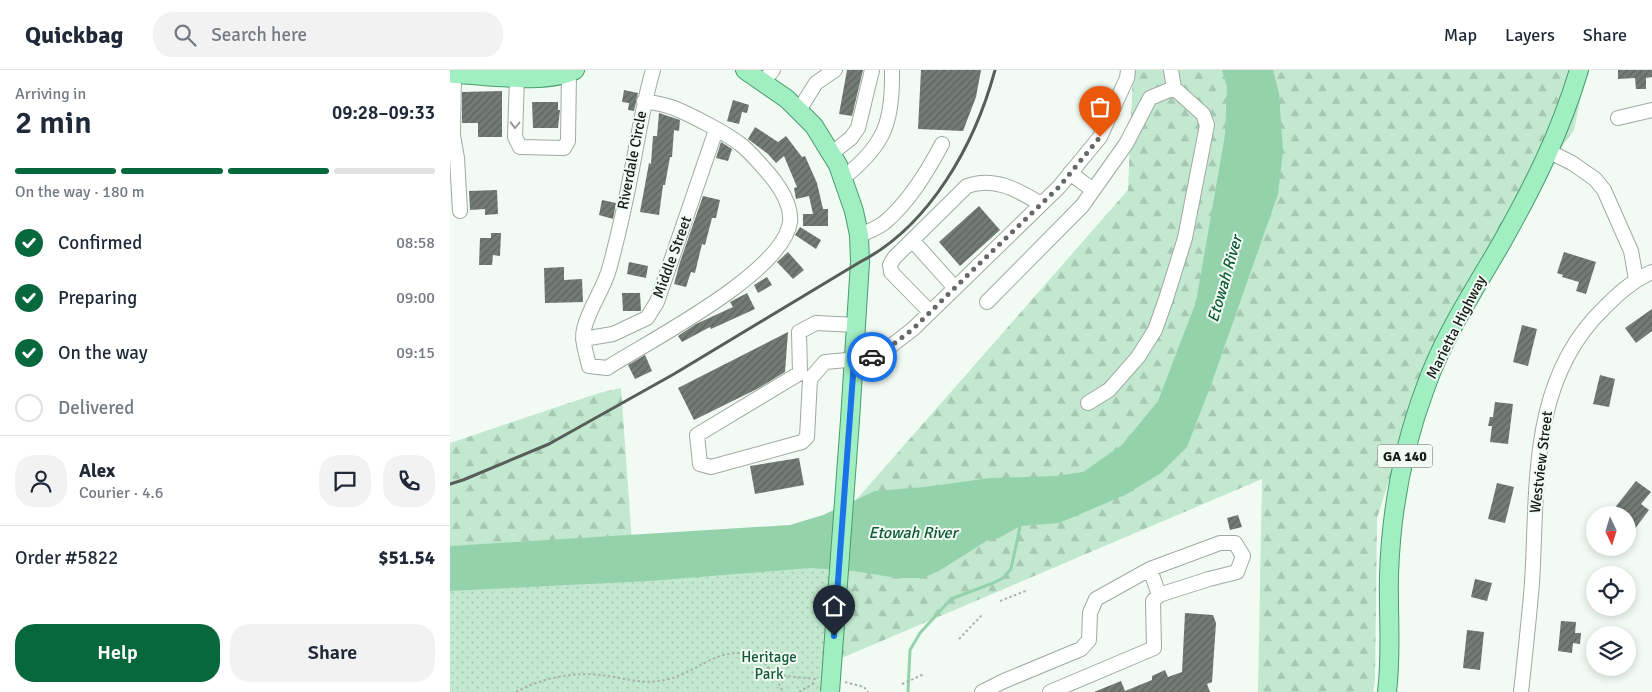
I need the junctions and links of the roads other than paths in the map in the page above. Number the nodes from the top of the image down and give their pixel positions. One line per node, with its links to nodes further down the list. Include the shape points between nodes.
1 (745, 70): 11 (main road)
2 (835, 70): 15 (street, via 816,83)
3 (872, 70): 21 (street, via 858,128)
4 (892, 70): 24 (street, via 892,100 884,132 873,151)
5 (1128, 70): 23 (street, via 1100,137)
6 (1171, 70): 13 (street)
7 (1580, 70): 20 (main road, Marietta Highway / GA 140)
8 (572, 72): 12 (main road); 12 (street, one-way to 8, via 515,138 520,147 564,148 568,141)
9 (650, 72): 14 (street)
10 (452, 74): 12 (main road); 22 (street)
11 (768, 76): 15 (main road)
12 (517, 77)
13 (1174, 88): 26 (street, via 1150,98 1126,144); 40 (street, via 1203,114 1207,125 1184,238 1155,330 1138,357 1109,390)
14 (644, 101): 18 (street, Riverdale Circle, via 673,107); 37 (street, Riverdale Circle, via 610,267 602,290 592,304)
15 (799, 110): 21 (main road)
16 (1652, 110): 17 (street)
17 (1618, 118)
18 (716, 130): 37 (street, Middle Street, via 657,302 647,318 614,334); 37 (street, Riverdale Circle, via 740,144 764,169 779,187 787,204 790,221 786,235 772,257 707,308 606,368 589,366)
19 (942, 144): 29 (street, via 928,171 908,197 884,223)
20 (1550, 152): 32 (street, via 1595,179 1604,190 1631,251); 46 (main road, Marietta Highway / GA 140, via 1446,340 1409,436 1396,494 1391,544)
21 (832, 153): 24 (main road)
22 (453, 159): 25 (street)
23 (1070, 173): 26 (street); 27 (street)
24 (844, 178): 29 (main road)
25 (455, 190): 28 (street)
26 (1093, 190): 34 (street, via 1082,206)
27 (1041, 204): 30 (street, via 1020,190 993,182 978,182 967,186); 33 (street)
28 (460, 211)
29 (859, 235): 36 (main road)
30 (912, 240): 33 (street); 35 (street, via 894,258 891,272)
31 (1652, 272): 32 (street, Westview Street)
32 (1636, 279): 47 (street, Westview Street, via 1592,319 1560,370 1546,409 1537,474 1532,583)
33 (955, 288): 35 (street)
34 (987, 302)
35 (930, 312): 38 (street, via 883,352)
36 (856, 324): 38 (main road); 39 (street, via 816,323 799,332)
37 (583, 339)
38 (854, 361): 39 (street, via 825,362); 43 (main road, bridge)
39 (805, 376): 39 (street, via 807,438 711,467 700,464 696,435)
40 (1088, 403)
41 (1150, 569): 42 (street); 42 (street, via 1220,543 1235,543 1243,556 1237,572); 44 (street, via 1096,599 1090,613 1089,640 1081,649)
42 (1159, 595): 45 (street, via 1153,601 1154,648)
43 (830, 692)
44 (982, 692)
45 (1050, 692)
46 (1387, 692)
47 (1521, 692)

